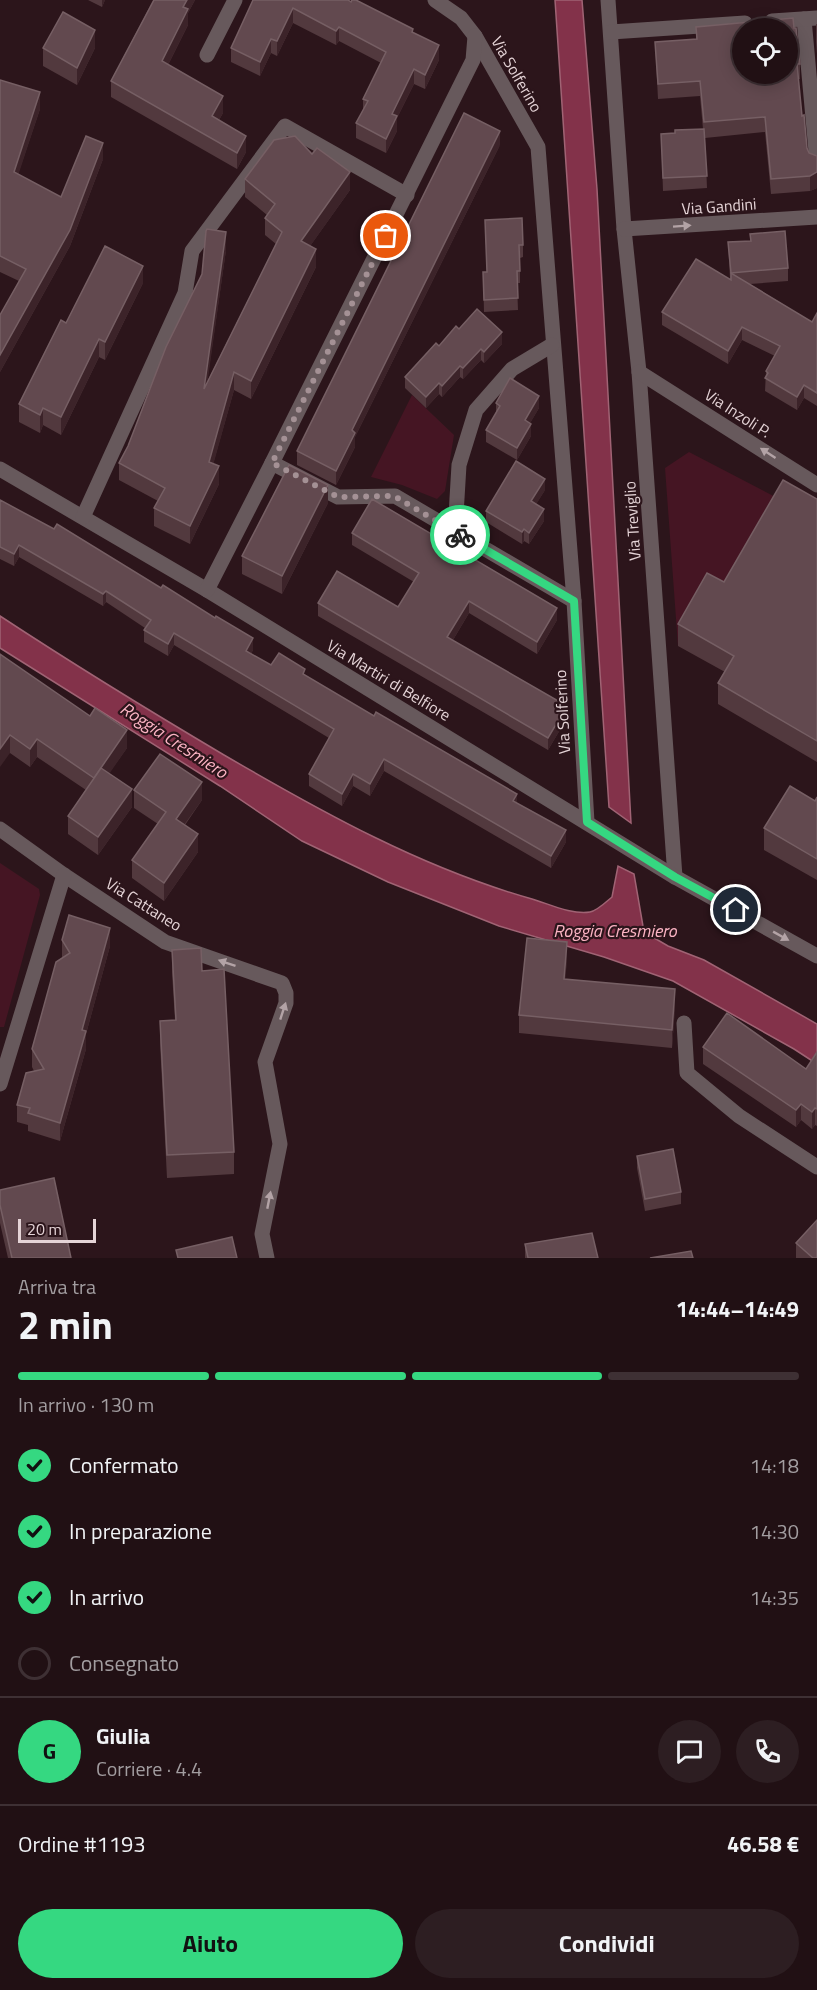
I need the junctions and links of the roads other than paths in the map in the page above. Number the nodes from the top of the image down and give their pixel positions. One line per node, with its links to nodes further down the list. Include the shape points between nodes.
1 (235, 0): 7 (street)
2 (435, 0): 6 (street, via 461,18)
3 (608, 0): 5 (street, Via Treviglio)
4 (811, 18): 5 (street); 8 (street)
5 (611, 32): 11 (street, Via Treviglio)
6 (475, 36): 9 (street, Via Solferino, via 473,60); 12 (street, Via Solferino, via 538,147)
7 (207, 56)
8 (817, 162)
9 (407, 195): 14 (street, Via Solferino); 17 (street, via 285,126 192,251 185,293)
10 (817, 218): 11 (street, Via Gandini, one-way to 10)
11 (624, 229): 13 (street, Via Treviglio)
12 (552, 345): 18 (street, via 512,369 476,410 459,465); 20 (street, Via Solferino)
13 (639, 372): 16 (street, Via Inzoli P., one-way to 13); 24 (street, Via Treviglio)
14 (272, 463): 18 (street, via 338,497 394,496); 19 (street, Via Solferino)
15 (0, 469): 17 (street, Via Martiri di Belfiore)
16 (817, 485)
17 (83, 518): 19 (street, Via Martiri di Belfiore)
18 (455, 532): 20 (street)
19 (207, 590): 21 (street, Via Martiri di Belfiore)
20 (574, 601): 21 (street, Via Solferino)
21 (587, 822): 24 (street, Via Martiri di Belfiore)
22 (0, 829): 23 (street, Via Cattaneo)
23 (64, 875): 27 (street); 29 (street, Via Cattaneo, one-way to 23, via 262,1233 280,1144 265,1062 286,1003 282,983 165,942)
24 (675, 877): 25 (street, one-way to 25)
25 (817, 956)
26 (684, 1023): 28 (street, via 687,1073 739,1116)
27 (0, 1084)
28 (817, 1167)
29 (267, 1258)

